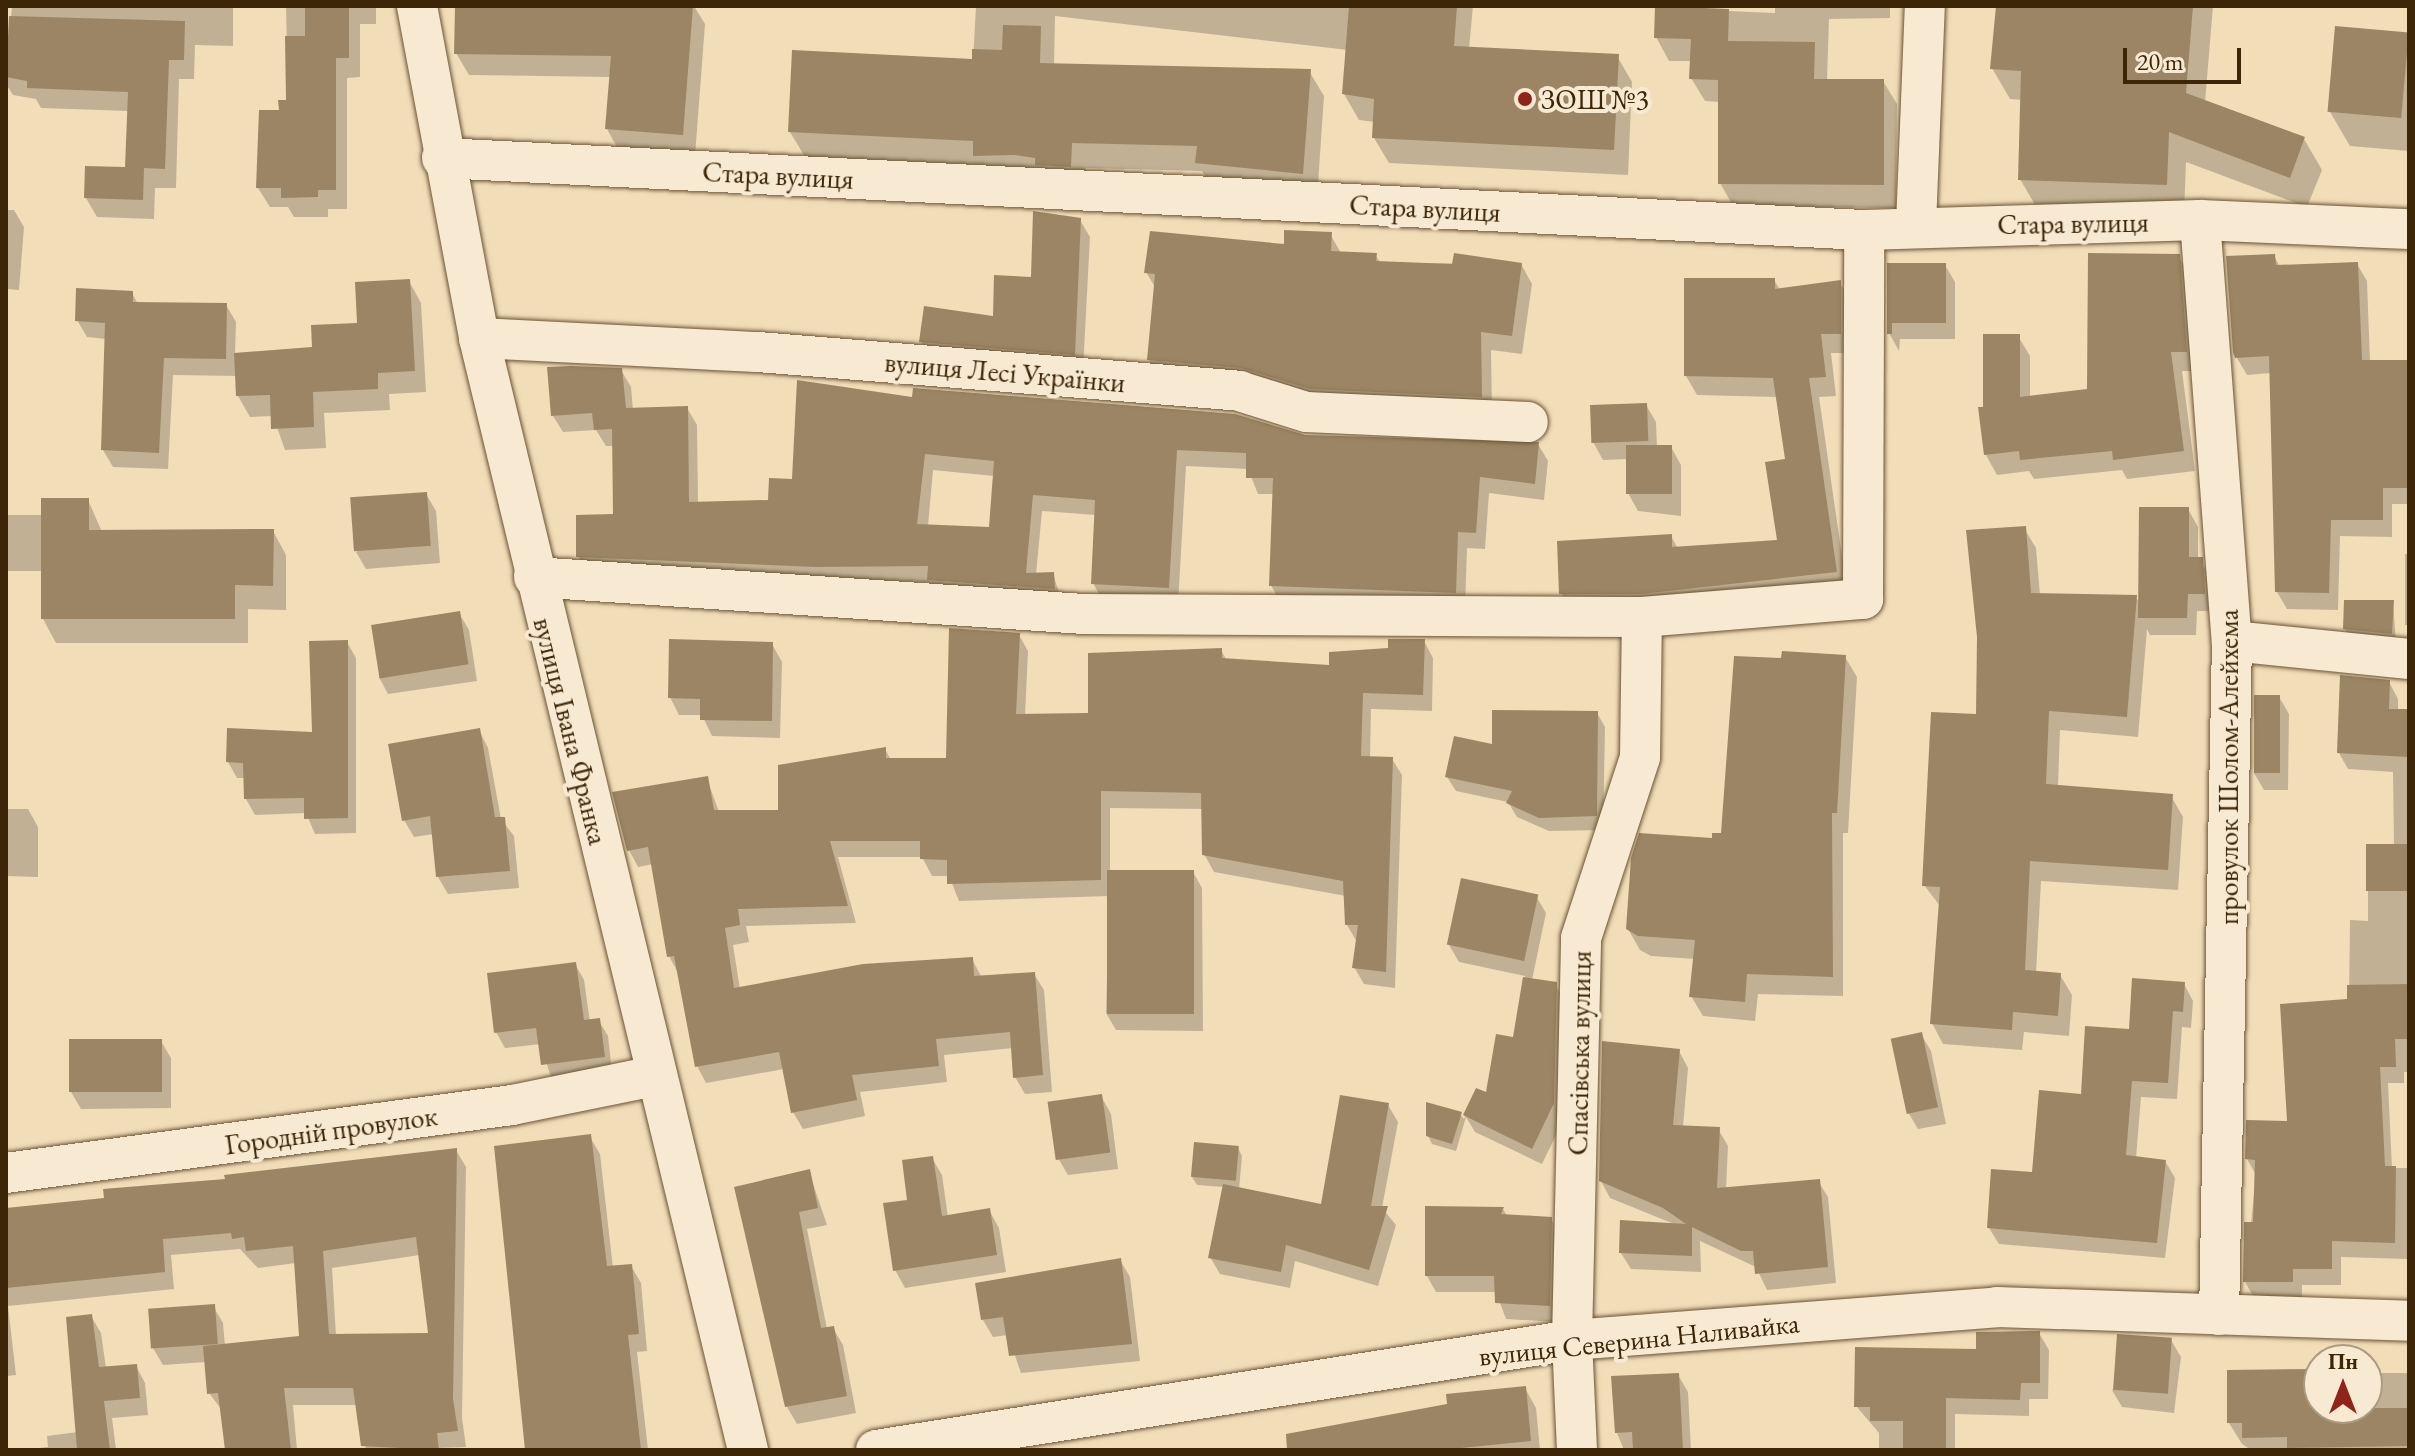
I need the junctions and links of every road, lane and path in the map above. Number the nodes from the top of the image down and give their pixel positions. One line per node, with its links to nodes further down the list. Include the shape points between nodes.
1 (417, 6): 3 (street, вулиця Івана Франка)
2 (1925, 6): 5 (street)
3 (442, 158): 7 (street, Стара вулиця); 8 (street, вулиця Івана Франка)
4 (2200, 220): 5 (street, Стара вулиця); 6 (street, Стара вулиця); 12 (street, провулок Шолом-Алейхема)
5 (1916, 226): 7 (street, Стара вулиця)
6 (2409, 229)
7 (1864, 230): 11 (street, via 1863,599)
8 (479, 338): 9 (street, вулиця Лесі Українки, via 895,363 1239,391 1306,412); 10 (street, вулиця Івана Франка)
9 (1528, 422)
10 (534, 577): 11 (street, via 1084,614); 14 (street, вулиця Івана Франка)
11 (1642, 617): 18 (street, Спасівська вулиця, via 1640,757 1581,938)
12 (2232, 641): 13 (street); 16 (street, провулок Шолом-Алейхема)
13 (2409, 659)
14 (654, 1076): 15 (street, Городній провулок, via 512,1105); 19 (street, вулиця Івана Франка)
15 (6, 1173)
16 (2219, 1315): 17 (street, вулиця Северина Наливайка); 18 (street, вулиця Северина Наливайка, via 1997,1307)
17 (2409, 1321)
18 (1572, 1340): 20 (street, вулиця Северина Наливайка); 21 (street, Спасівська вулиця)
19 (748, 1450)
20 (876, 1450)
21 (1577, 1450)

